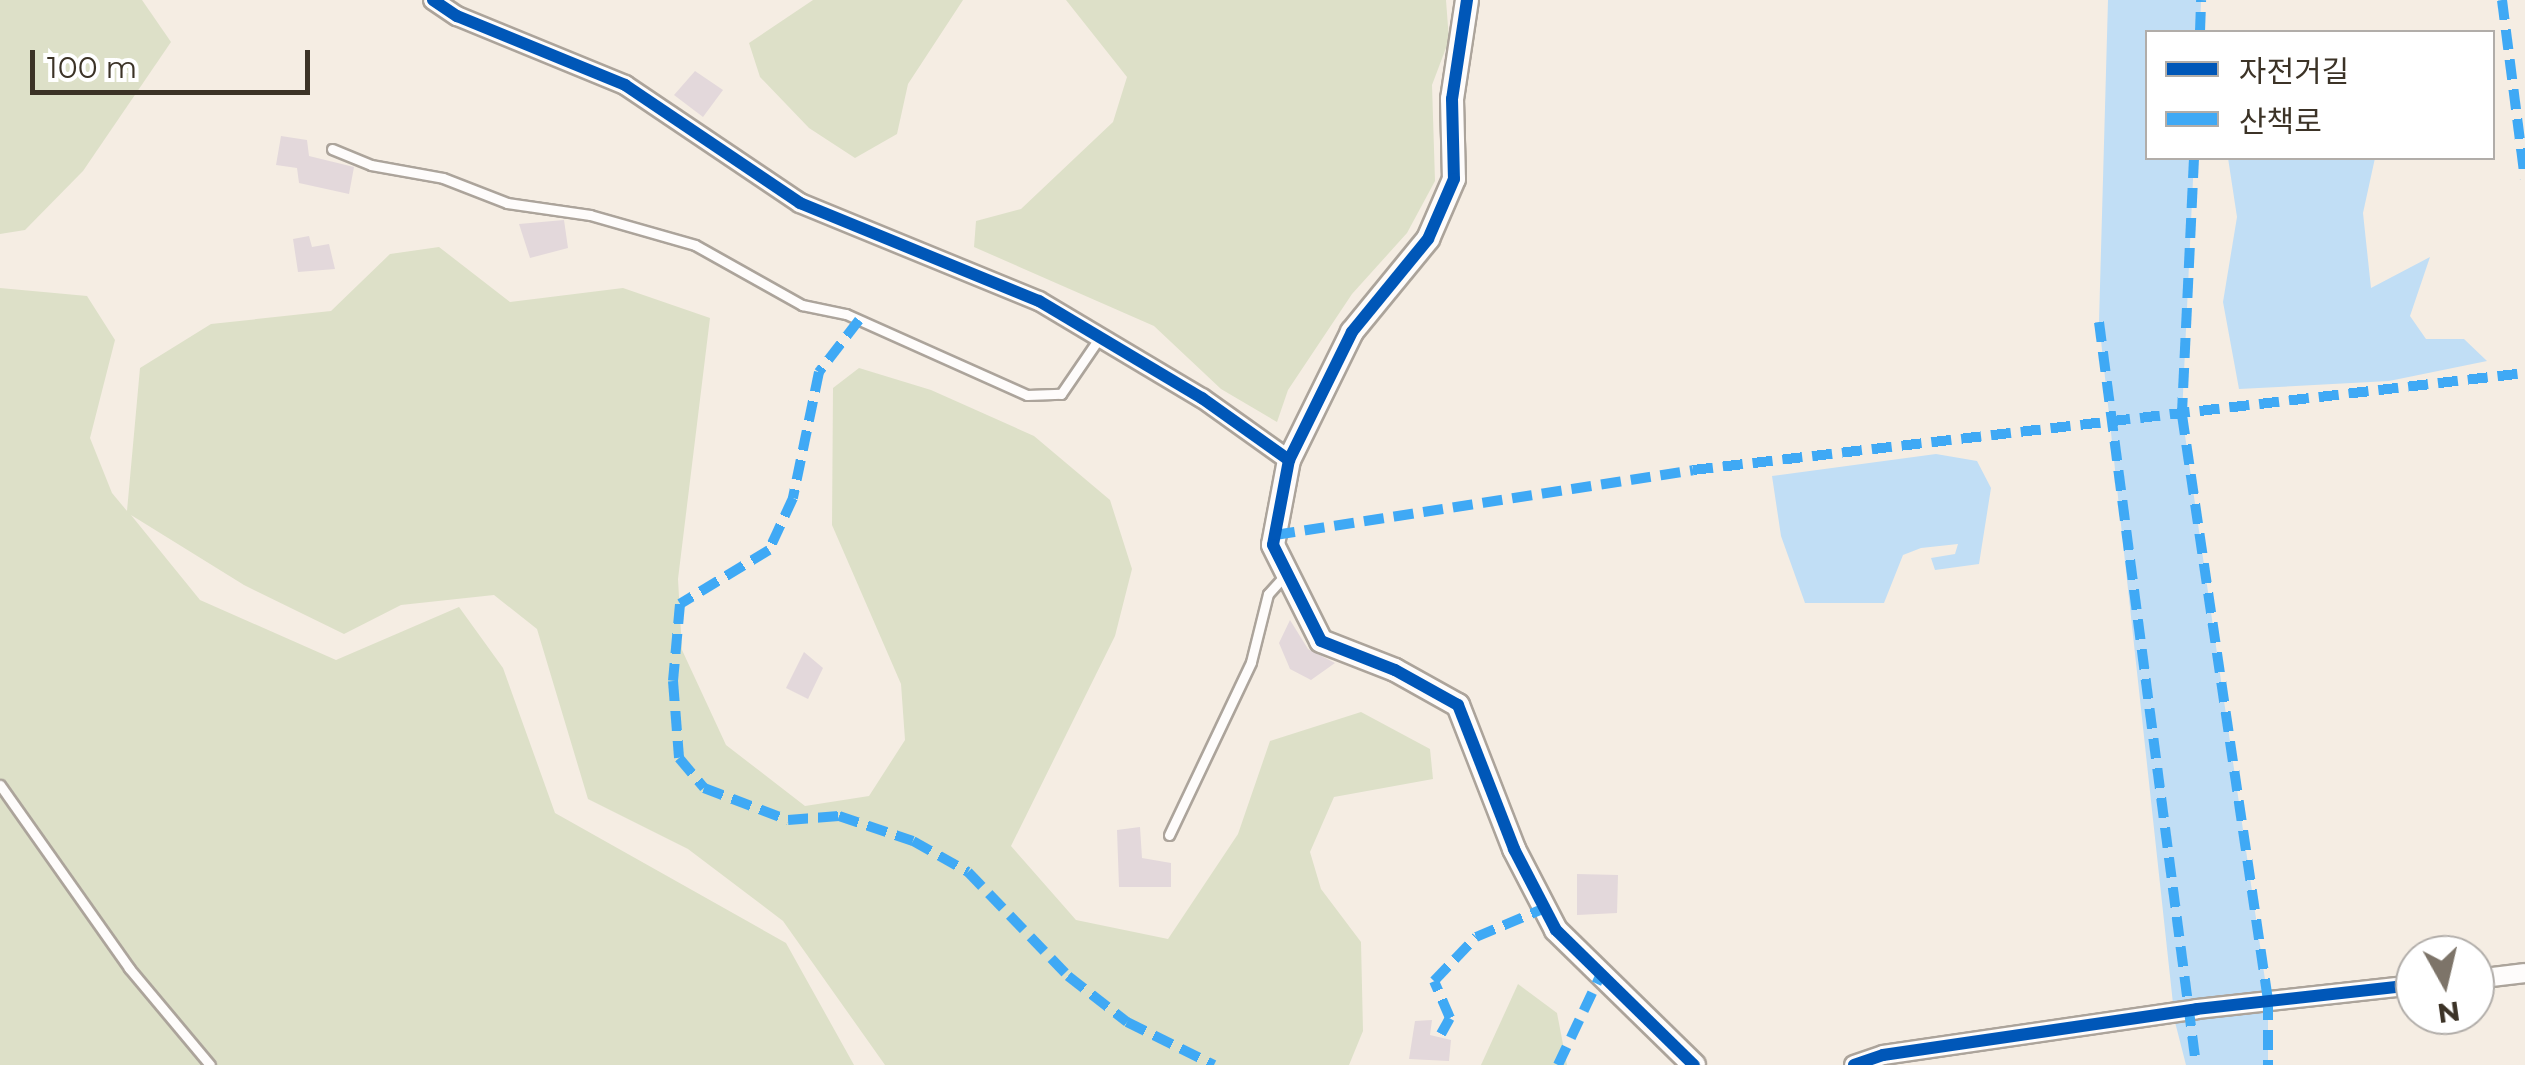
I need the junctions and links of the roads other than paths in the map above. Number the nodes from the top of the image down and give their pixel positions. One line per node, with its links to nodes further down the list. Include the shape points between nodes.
1 (434, 0): 4 (street, via 457,16 625,84 800,203 1039,301)
2 (1467, 0): 5 (street, via 1452,99 1454,179 1428,239 1352,332)
3 (332, 148): 4 (lane, via 371,165 444,178 506,203 590,215 695,245 802,305 846,314 1027,395 1061,394)
4 (1100, 337): 5 (street)
5 (1289, 460): 6 (street, via 1273,545)
6 (1287, 572): 8 (lane, via 1268,594 1252,662); 13 (street, via 1321,642 1395,670 1458,705 1514,848 1556,930)
7 (0, 785): 12 (lane, via 129,968)
8 (1169, 835)
9 (2525, 974): 10 (street)
10 (2495, 976)
11 (2395, 987): 14 (street, via 2197,1009 1883,1055)
12 (210, 1065)
13 (1694, 1065)
14 (1854, 1065)

